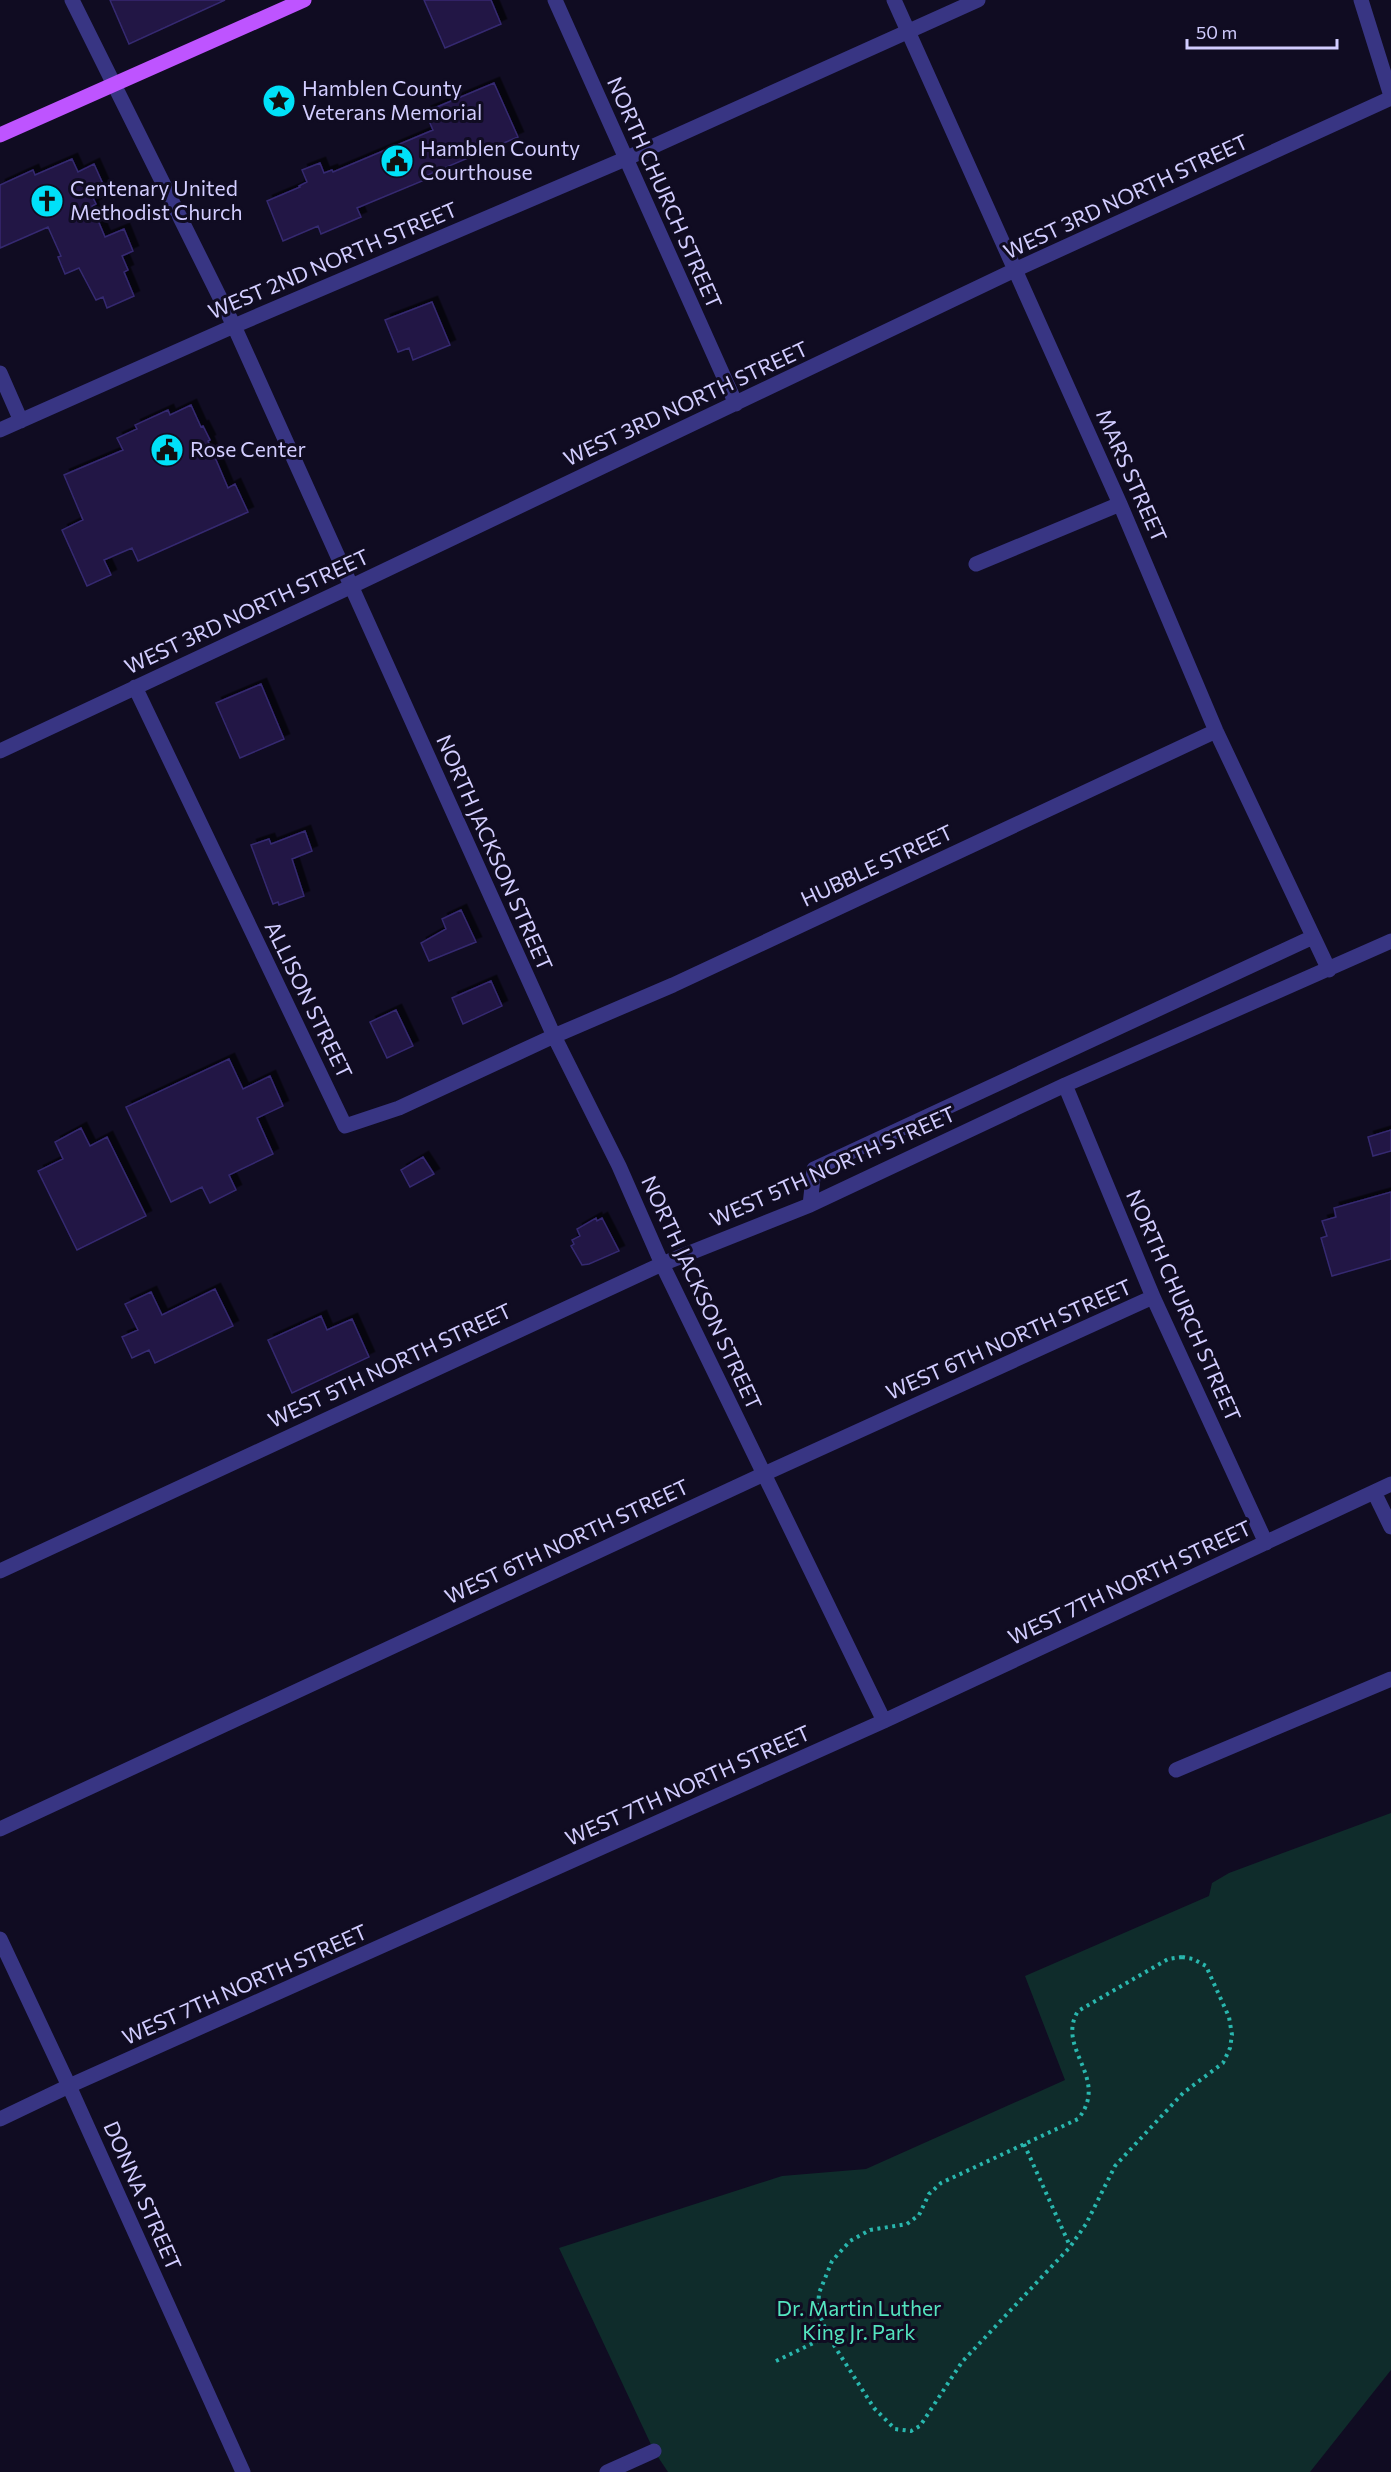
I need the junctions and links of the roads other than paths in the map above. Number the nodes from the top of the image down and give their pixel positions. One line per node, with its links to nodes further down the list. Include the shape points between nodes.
1 (72, 0): 8 (street, NORTH JACKSON STREET)
2 (304, 0): 8 (main road)
3 (894, 0): 7 (street, MARS STREET)
4 (978, 0): 7 (street, WEST 2ND NORTH STREET)
5 (1361, 0): 9 (street)
6 (561, 2): 11 (street, NORTH CHURCH STREET)
7 (907, 32): 11 (street, WEST 2ND NORTH STREET); 12 (street, MARS STREET)
8 (113, 87): 10 (main road); 13 (street, NORTH JACKSON STREET)
9 (1391, 97): 12 (street, WEST 3RD NORTH STREET)
10 (0, 135)
11 (625, 159): 13 (street, WEST 2ND NORTH STREET); 15 (street, NORTH CHURCH STREET)
12 (1017, 269): 15 (street, WEST 3RD NORTH STREET); 18 (street, MARS STREET)
13 (234, 326): 16 (street, WEST 2ND NORTH STREET); 20 (street, NORTH JACKSON STREET)
14 (0, 373): 16 (street)
15 (736, 404): 20 (street, WEST 3RD NORTH STREET)
16 (21, 421): 17 (street, WEST 2ND NORTH STREET)
17 (0, 430)
18 (1120, 504): 19 (street); 22 (street, MARS STREET)
19 (976, 564)
20 (350, 587): 21 (street, WEST 3RD NORTH STREET); 27 (street, NORTH JACKSON STREET)
21 (135, 687): 23 (street, WEST 3RD NORTH STREET); 27 (street, ALLISON STREET, via 345,1126 399,1108)
22 (1216, 731): 24 (street, MARS STREET); 27 (street, HUBBLE STREET, via 684,980)
23 (0, 751)
24 (1313, 937): 26 (street, MARS STREET); 29 (street, via 814,1169)
25 (1391, 940): 26 (street, WEST 5TH NORTH STREET)
26 (1329, 970): 28 (street, WEST 5TH NORTH STREET)
27 (554, 1036): 30 (street, NORTH JACKSON STREET, via 619,1166)
28 (1065, 1085): 29 (street, WEST 5TH NORTH STREET); 31 (street, NORTH CHURCH STREET)
29 (810, 1205): 30 (street, WEST 5TH NORTH STREET)
30 (662, 1264): 32 (street, NORTH JACKSON STREET); 37 (street, WEST 5TH NORTH STREET)
31 (1153, 1297): 32 (street, WEST 6TH NORTH STREET); 36 (street, NORTH CHURCH STREET)
32 (764, 1474): 39 (street, NORTH JACKSON STREET); 41 (street, WEST 6TH NORTH STREET)
33 (1391, 1484): 34 (street, WEST 7TH NORTH STREET)
34 (1374, 1492): 35 (street); 36 (street, WEST 7TH NORTH STREET)
35 (1391, 1527)
36 (1266, 1543): 39 (street, WEST 7TH NORTH STREET)
37 (0, 1570)
38 (1391, 1678): 40 (street)
39 (884, 1721): 43 (street, WEST 7TH NORTH STREET)
40 (1176, 1770)
41 (0, 1829)
42 (0, 1939): 43 (street, DONNA STREET)
43 (69, 2086): 44 (street, WEST 7TH NORTH STREET); 46 (street, DONNA STREET)
44 (0, 2119)
45 (654, 2451): 47 (street)
46 (243, 2472)
47 (607, 2472)

